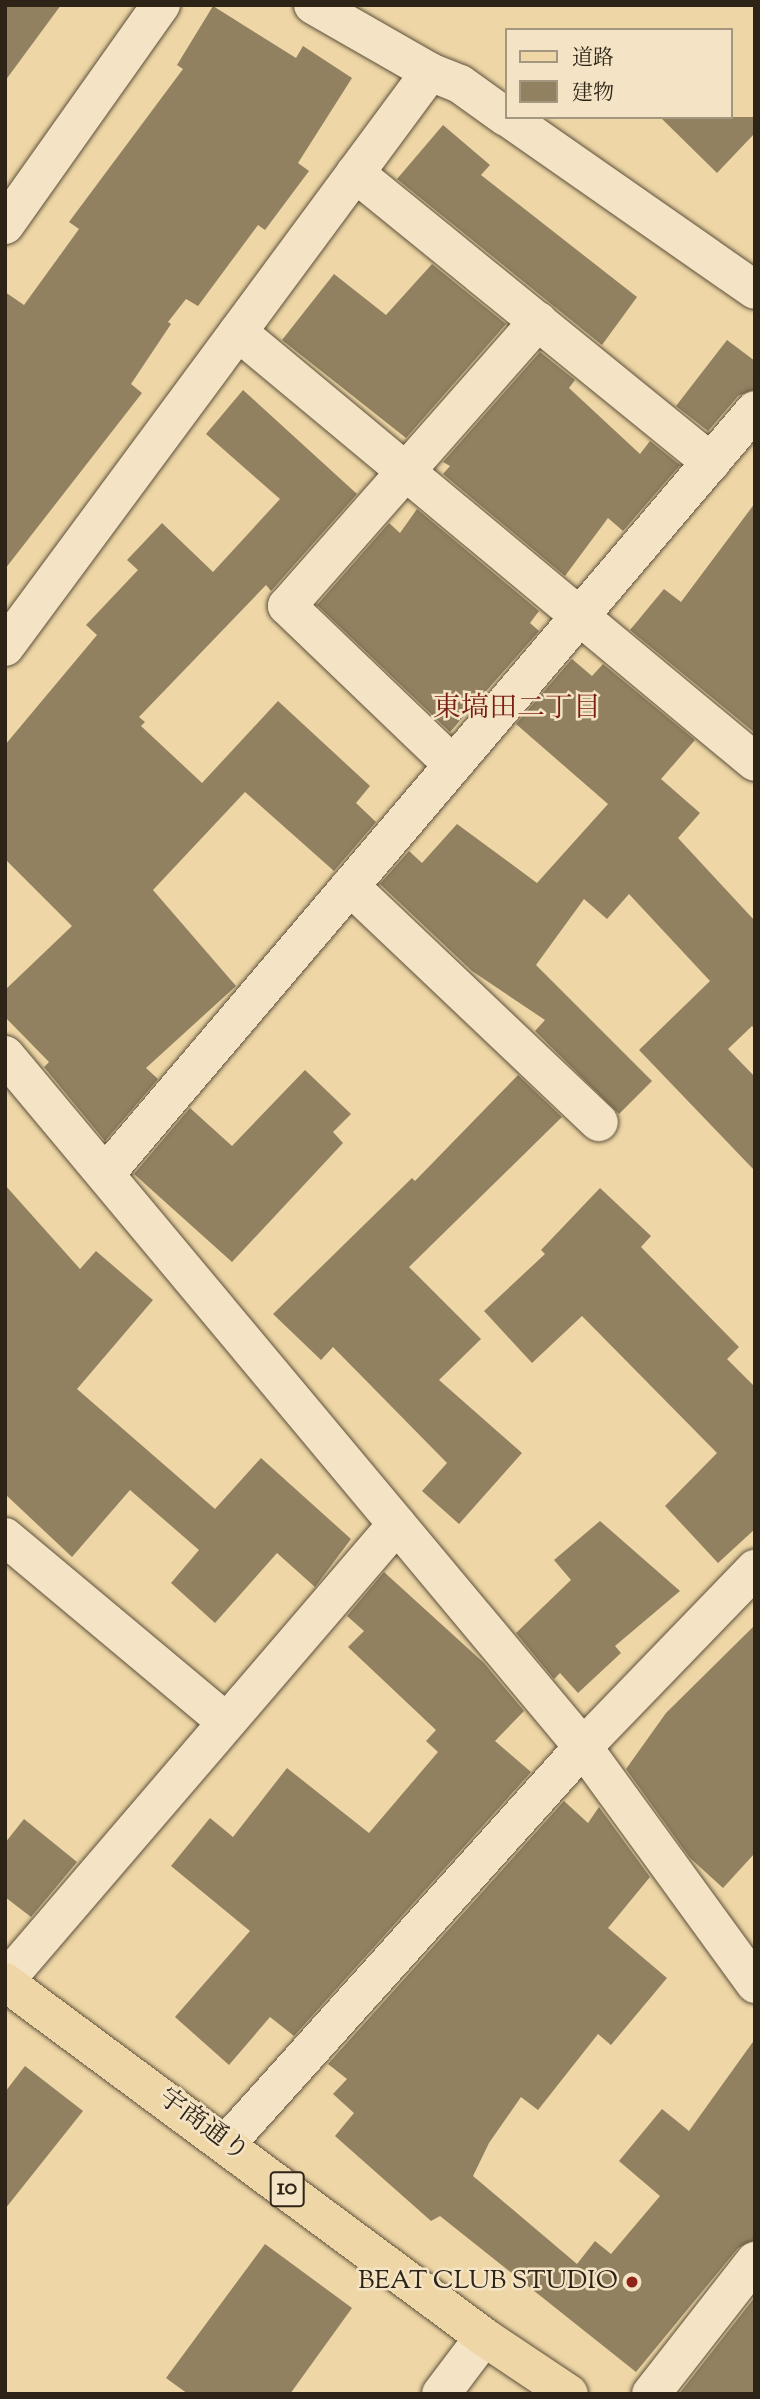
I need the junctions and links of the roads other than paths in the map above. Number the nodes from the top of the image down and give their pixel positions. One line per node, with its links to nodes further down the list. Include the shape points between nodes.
1 (161, 5): 7 (street)
2 (313, 5): 3 (street)
3 (430, 72): 4 (street, via 460,84); 6 (street)
4 (504, 115)
5 (510, 119): 8 (street)
6 (355, 173): 9 (street); 10 (street)
7 (5, 225)
8 (755, 290)
9 (538, 321): 12 (street); 13 (street)
10 (238, 332): 13 (street); 15 (street)
11 (755, 410): 12 (street)
12 (711, 462): 14 (street)
13 (406, 471): 14 (street); 17 (street, via 287,606)
14 (579, 617): 16 (street); 17 (street)
15 (5, 647)
16 (755, 762)
17 (453, 765): 18 (street)
18 (350, 886): 20 (street); 21 (street)
19 (5, 1055): 21 (street)
20 (598, 1122)
21 (107, 1172): 22 (street)
22 (397, 1524): 25 (street); 26 (street)
23 (5, 1537): 25 (street)
24 (755, 1569): 26 (street)
25 (226, 1722): 27 (street)
26 (583, 1746): 28 (street); 29 (street)
27 (5, 1982): 29 (main road, 宇商通り / 10)
28 (755, 1984)
29 (227, 2143): 31 (main road, 宇商通り / 10)
30 (755, 2261): 34 (street)
31 (484, 2337): 32 (street); 33 (main road, 宇商通り / 10)
32 (441, 2394)
33 (569, 2394)
34 (651, 2394)

